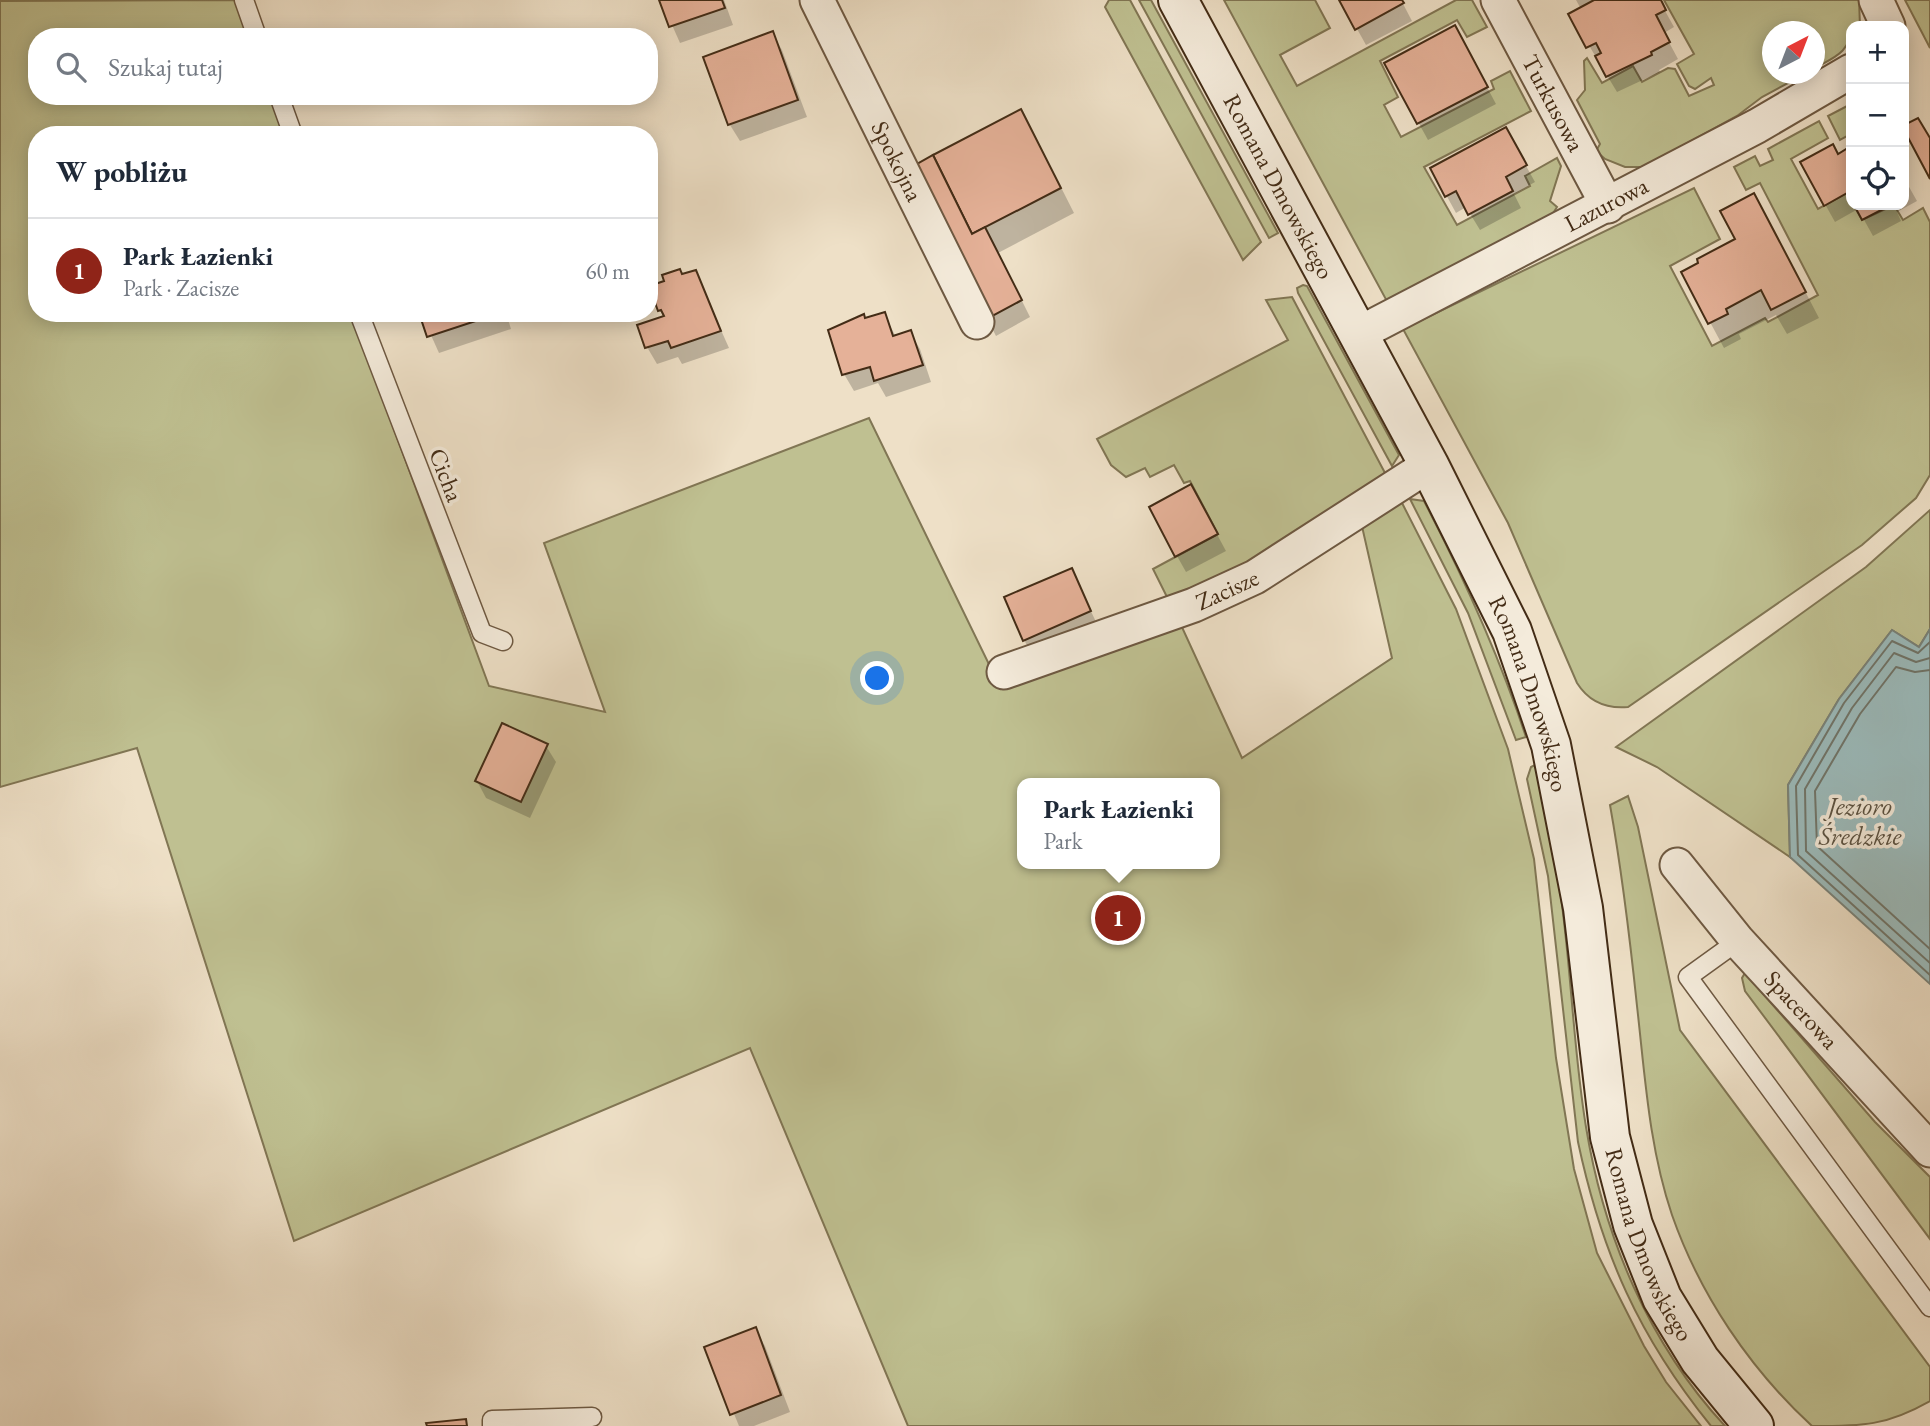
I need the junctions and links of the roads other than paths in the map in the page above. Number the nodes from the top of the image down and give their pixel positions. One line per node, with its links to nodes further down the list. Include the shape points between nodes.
1 (244, 0): 7 (lane)
2 (817, 0): 13 (street, Spokojna)
3 (1178, 0): 14 (street, Romana Dmowskiego)
4 (1498, 0): 11 (street, Turkusowa)
5 (1877, 0): 6 (street)
6 (1886, 21)
7 (254, 28)
8 (1846, 74): 11 (street, Lazurowa)
9 (282, 105): 10 (lane)
10 (290, 126)
11 (1608, 206): 14 (street, Lazurowa)
12 (362, 322): 16 (lane, Cicha, via 482,634)
13 (977, 322)
14 (1358, 334): 15 (street, Romana Dmowskiego)
15 (1429, 465): 17 (street, Zacisze, via 1255,577 1194,605); 24 (street, Romana Dmowskiego, via 1512,631 1551,745 1583,908 1609,1137 1633,1225 1662,1298 1700,1360)
16 (503, 641)
17 (1004, 672)
18 (1677, 865): 19 (street, Spacerowa)
19 (1738, 941): 20 (street, Spacerowa); 21 (lane, via 1688,977)
20 (1930, 1150)
21 (1930, 1307)
22 (593, 1417): 23 (lane, via 492,1420)
23 (492, 1426)
24 (1754, 1426)

